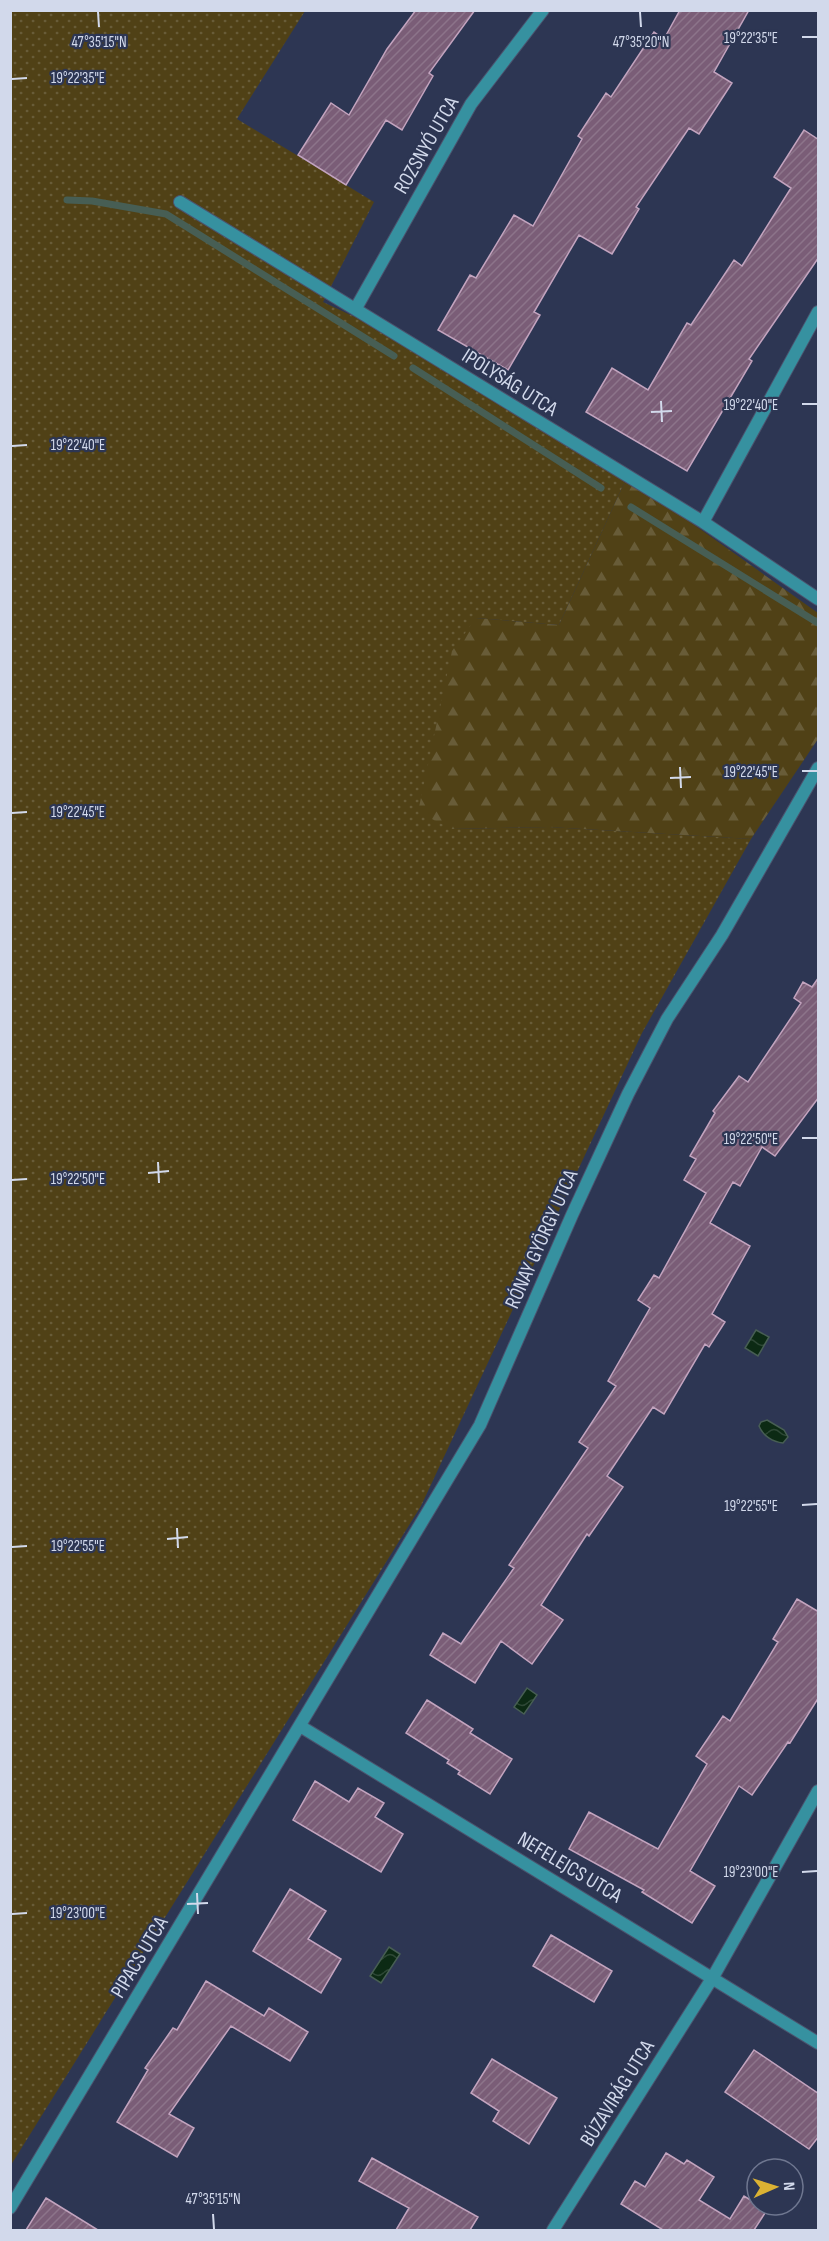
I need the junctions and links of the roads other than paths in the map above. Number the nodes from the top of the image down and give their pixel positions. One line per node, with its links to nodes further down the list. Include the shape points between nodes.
1 (543, 10): 3 (street, ROZSNYÓ UTCA, via 471,104)
2 (180, 202): 3 (street, IPOLYSÁG UTCA)
3 (356, 308): 5 (street, IPOLYSÁG UTCA)
4 (819, 312): 5 (street)
5 (704, 522): 6 (street, IPOLYSÁG UTCA)
6 (819, 599)
7 (819, 768): 8 (street, RÓNAY GYÖRGY UTCA, via 722,935 667,1019 628,1094 480,1425)
8 (300, 1726): 10 (street, NEFELEJCS UTCA); 12 (street, PIPACS UTCA)
9 (819, 1791): 10 (street, BÚZAVIRÁG UTCA)
10 (713, 1977): 11 (street, NEFELEJCS UTCA); 13 (street, BÚZAVIRÁG UTCA)
11 (819, 2043)
12 (10, 2208)
13 (553, 2230)

